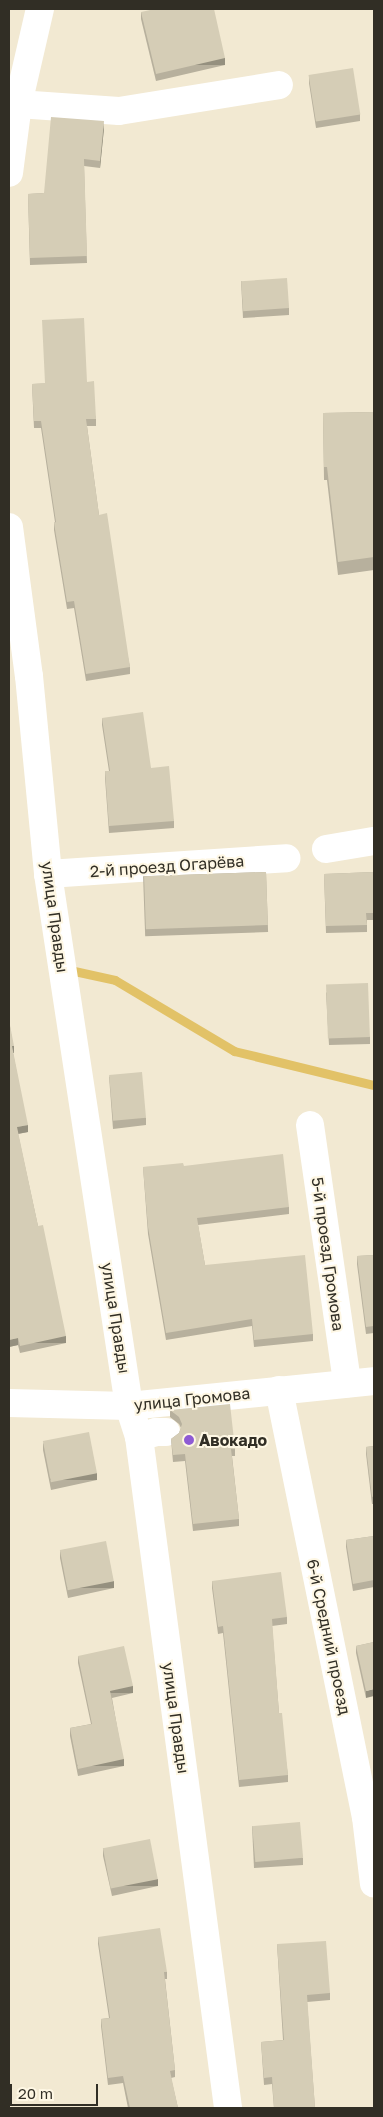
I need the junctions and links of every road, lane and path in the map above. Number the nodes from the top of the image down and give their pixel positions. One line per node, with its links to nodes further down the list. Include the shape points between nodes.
1 (40, 9): 3 (street)
2 (279, 84): 3 (street, via 119,110)
3 (18, 104): 4 (street)
4 (9, 173)
5 (9, 527): 6 (street, улица Правды)
6 (19, 681): 10 (street, улица Правды)
7 (374, 841): 8 (street)
8 (326, 849)
9 (286, 858): 10 (street, 2-й проезд Огарёва)
10 (48, 874): 16 (street, улица Правды)
11 (310, 1125): 13 (street, 5-й проезд Громова)
12 (374, 1381): 13 (street, улица Громова)
13 (347, 1383): 14 (street, улица Громова)
14 (279, 1390): 16 (street, улица Громова); 19 (street, 6-й Средний проезд, via 366,1817)
15 (9, 1403): 16 (street, улица Громова)
16 (129, 1406): 18 (street, улица Правды)
17 (166, 1432): 18 (street)
18 (139, 1437): 20 (street, улица Правды)
19 (374, 1884)
20 (228, 2108)

